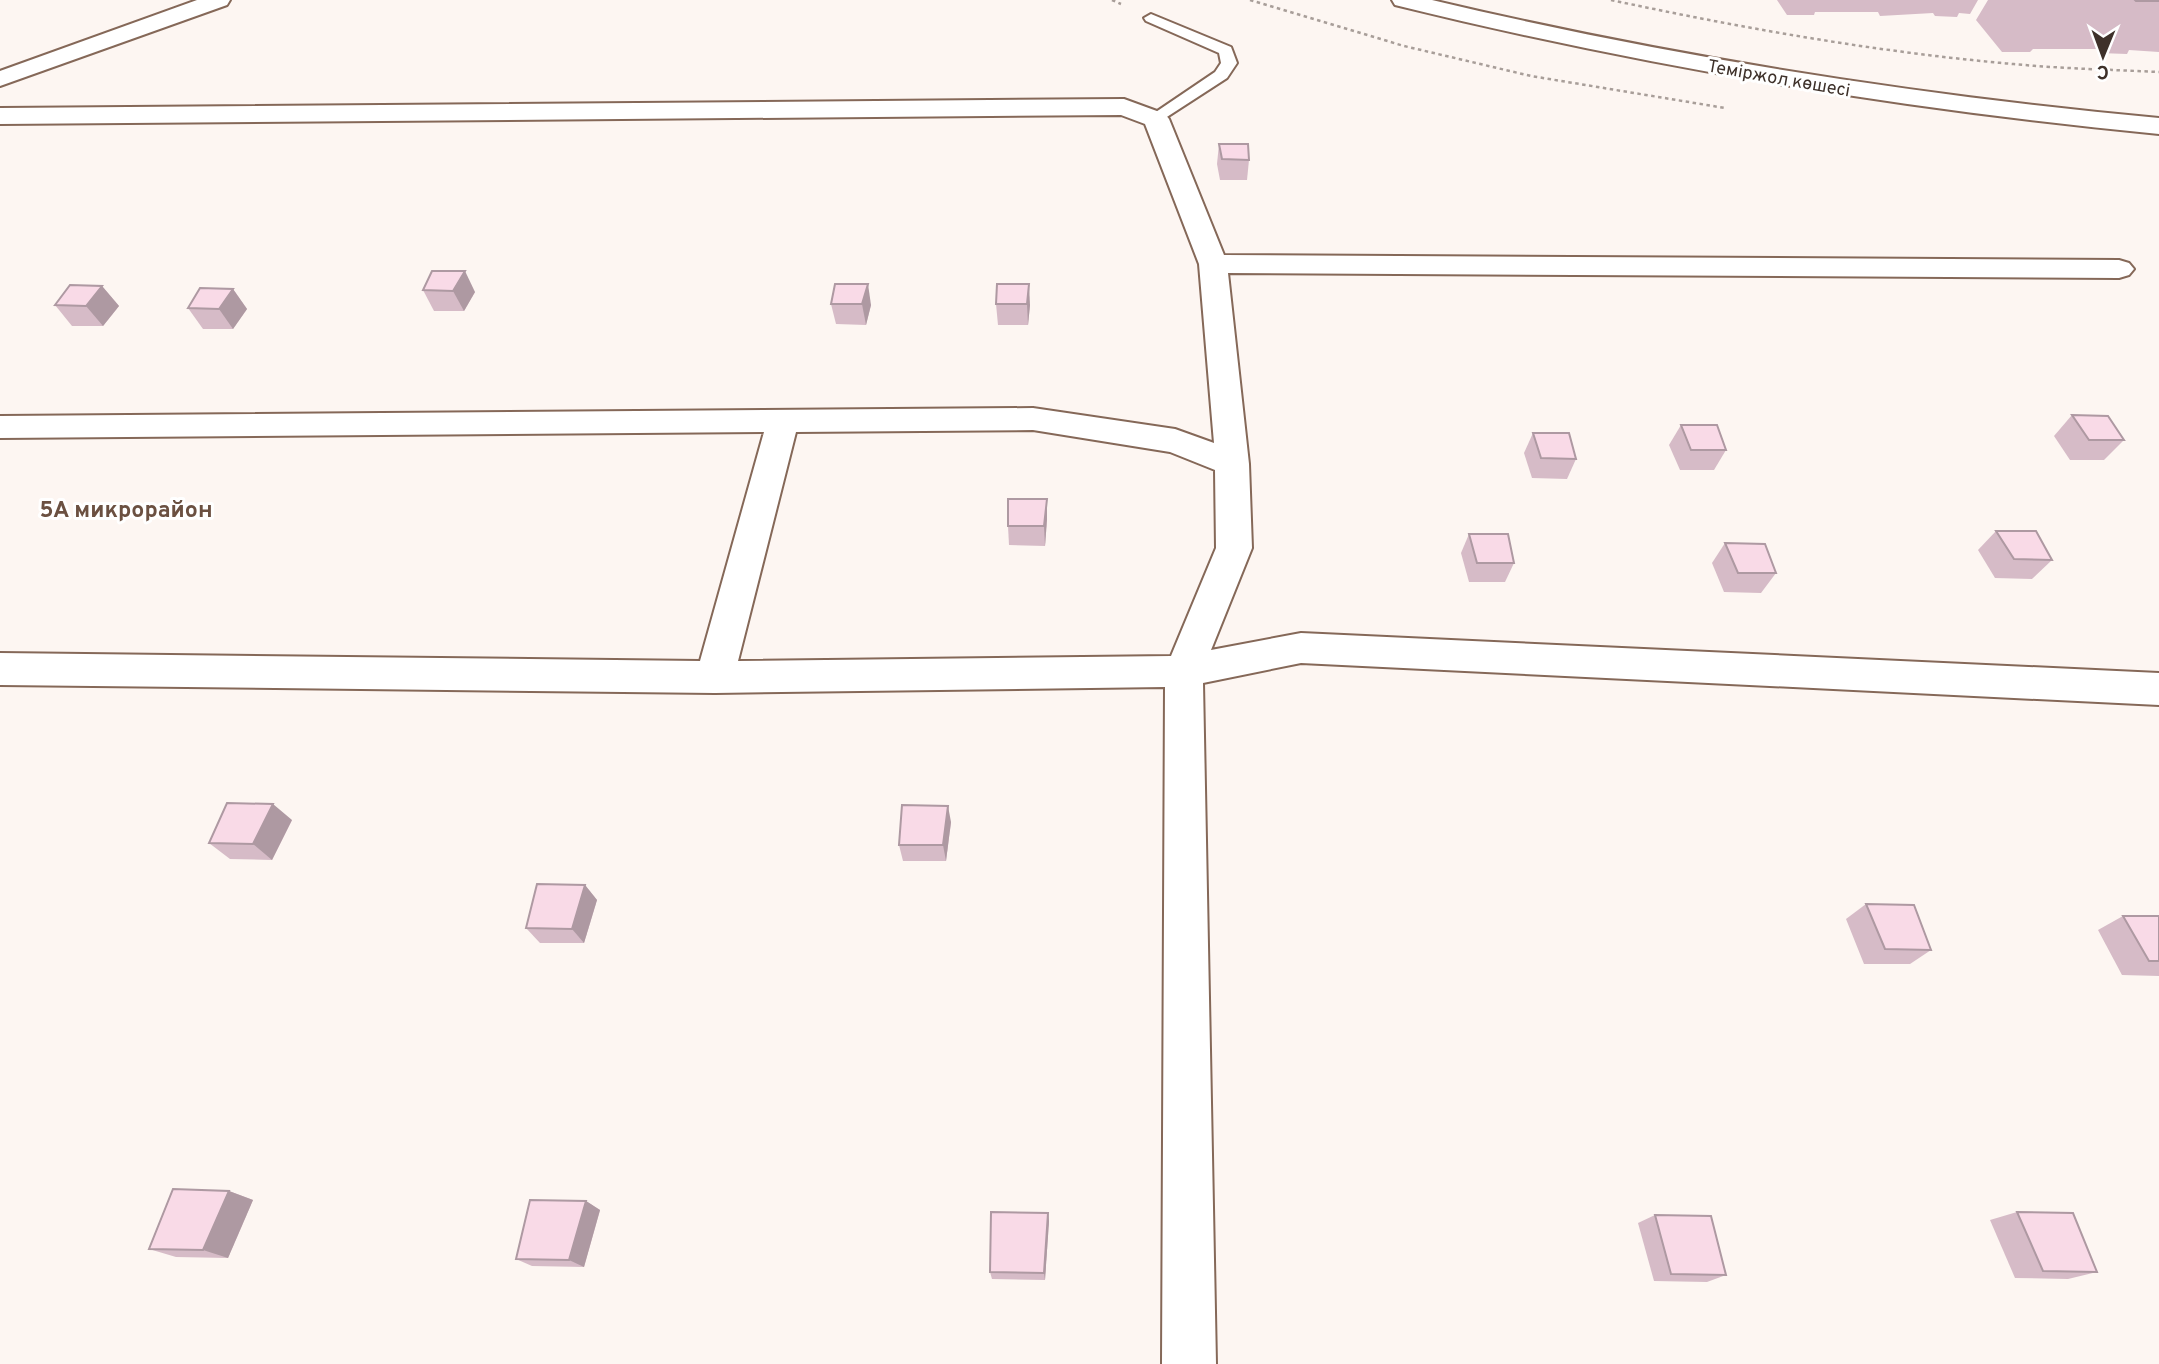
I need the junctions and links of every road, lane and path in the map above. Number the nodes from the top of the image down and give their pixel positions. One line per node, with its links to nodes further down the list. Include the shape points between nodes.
1 (219, 0): 6 (street)
2 (1403, 0): 9 (street, Теміржол көшесі, via 1592,44 1815,85 1934,103)
3 (1611, 0): 5 (path, via 1715,22 1945,56)
4 (1150, 18): 8 (lane, via 1226,50 1229,63 1221,75)
5 (2159, 72)
6 (0, 79)
7 (0, 116): 8 (street, via 1124,107)
8 (1156, 120): 10 (street)
9 (2159, 126)
10 (1213, 264): 11 (street); 14 (street)
11 (2119, 269)
12 (783, 421): 13 (street); 14 (street, via 1033,419 1175,441); 17 (street)
13 (0, 427)
14 (1232, 464): 16 (street, via 1234,548)
15 (0, 669): 17 (street)
16 (1184, 671): 17 (street); 18 (street, via 1301,648); 19 (street)
17 (715, 677)
18 (2159, 689)
19 (1189, 1364)

